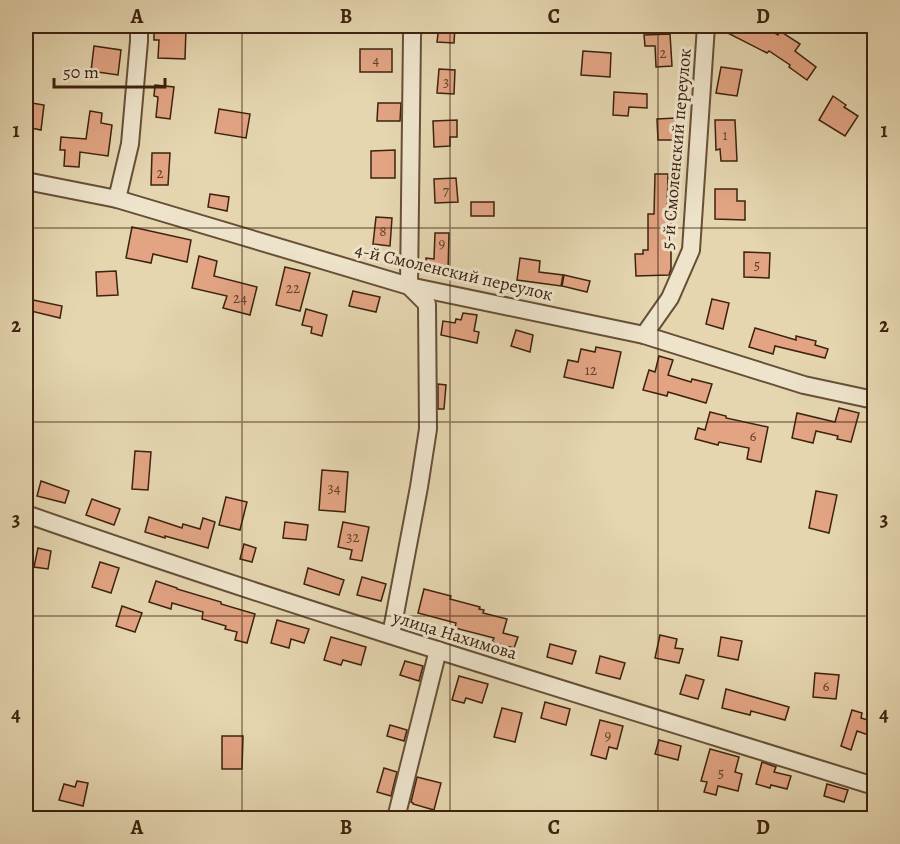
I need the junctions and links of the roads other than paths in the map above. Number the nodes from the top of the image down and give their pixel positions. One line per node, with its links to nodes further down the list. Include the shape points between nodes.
1 (139, 26): 5 (street, via 130,144)
2 (413, 26): 6 (street)
3 (706, 26): 7 (street, 5-й Смоленский переулок, via 691,250 670,298)
4 (26, 181): 5 (street, 4-й Смоленский переулок)
5 (117, 199): 6 (street, 4-й Смоленский переулок)
6 (409, 286): 7 (street, 4-й Смоленский переулок); 10 (street, via 426,304 428,429)
7 (644, 335): 8 (street, 4-й Смоленский переулок, via 804,385)
8 (874, 400)
9 (26, 514): 10 (street, улица Нахимова)
10 (391, 635): 11 (street, улица Нахимова)
11 (438, 650): 12 (street, улица Нахимова); 13 (street)
12 (874, 786)
13 (396, 819)

